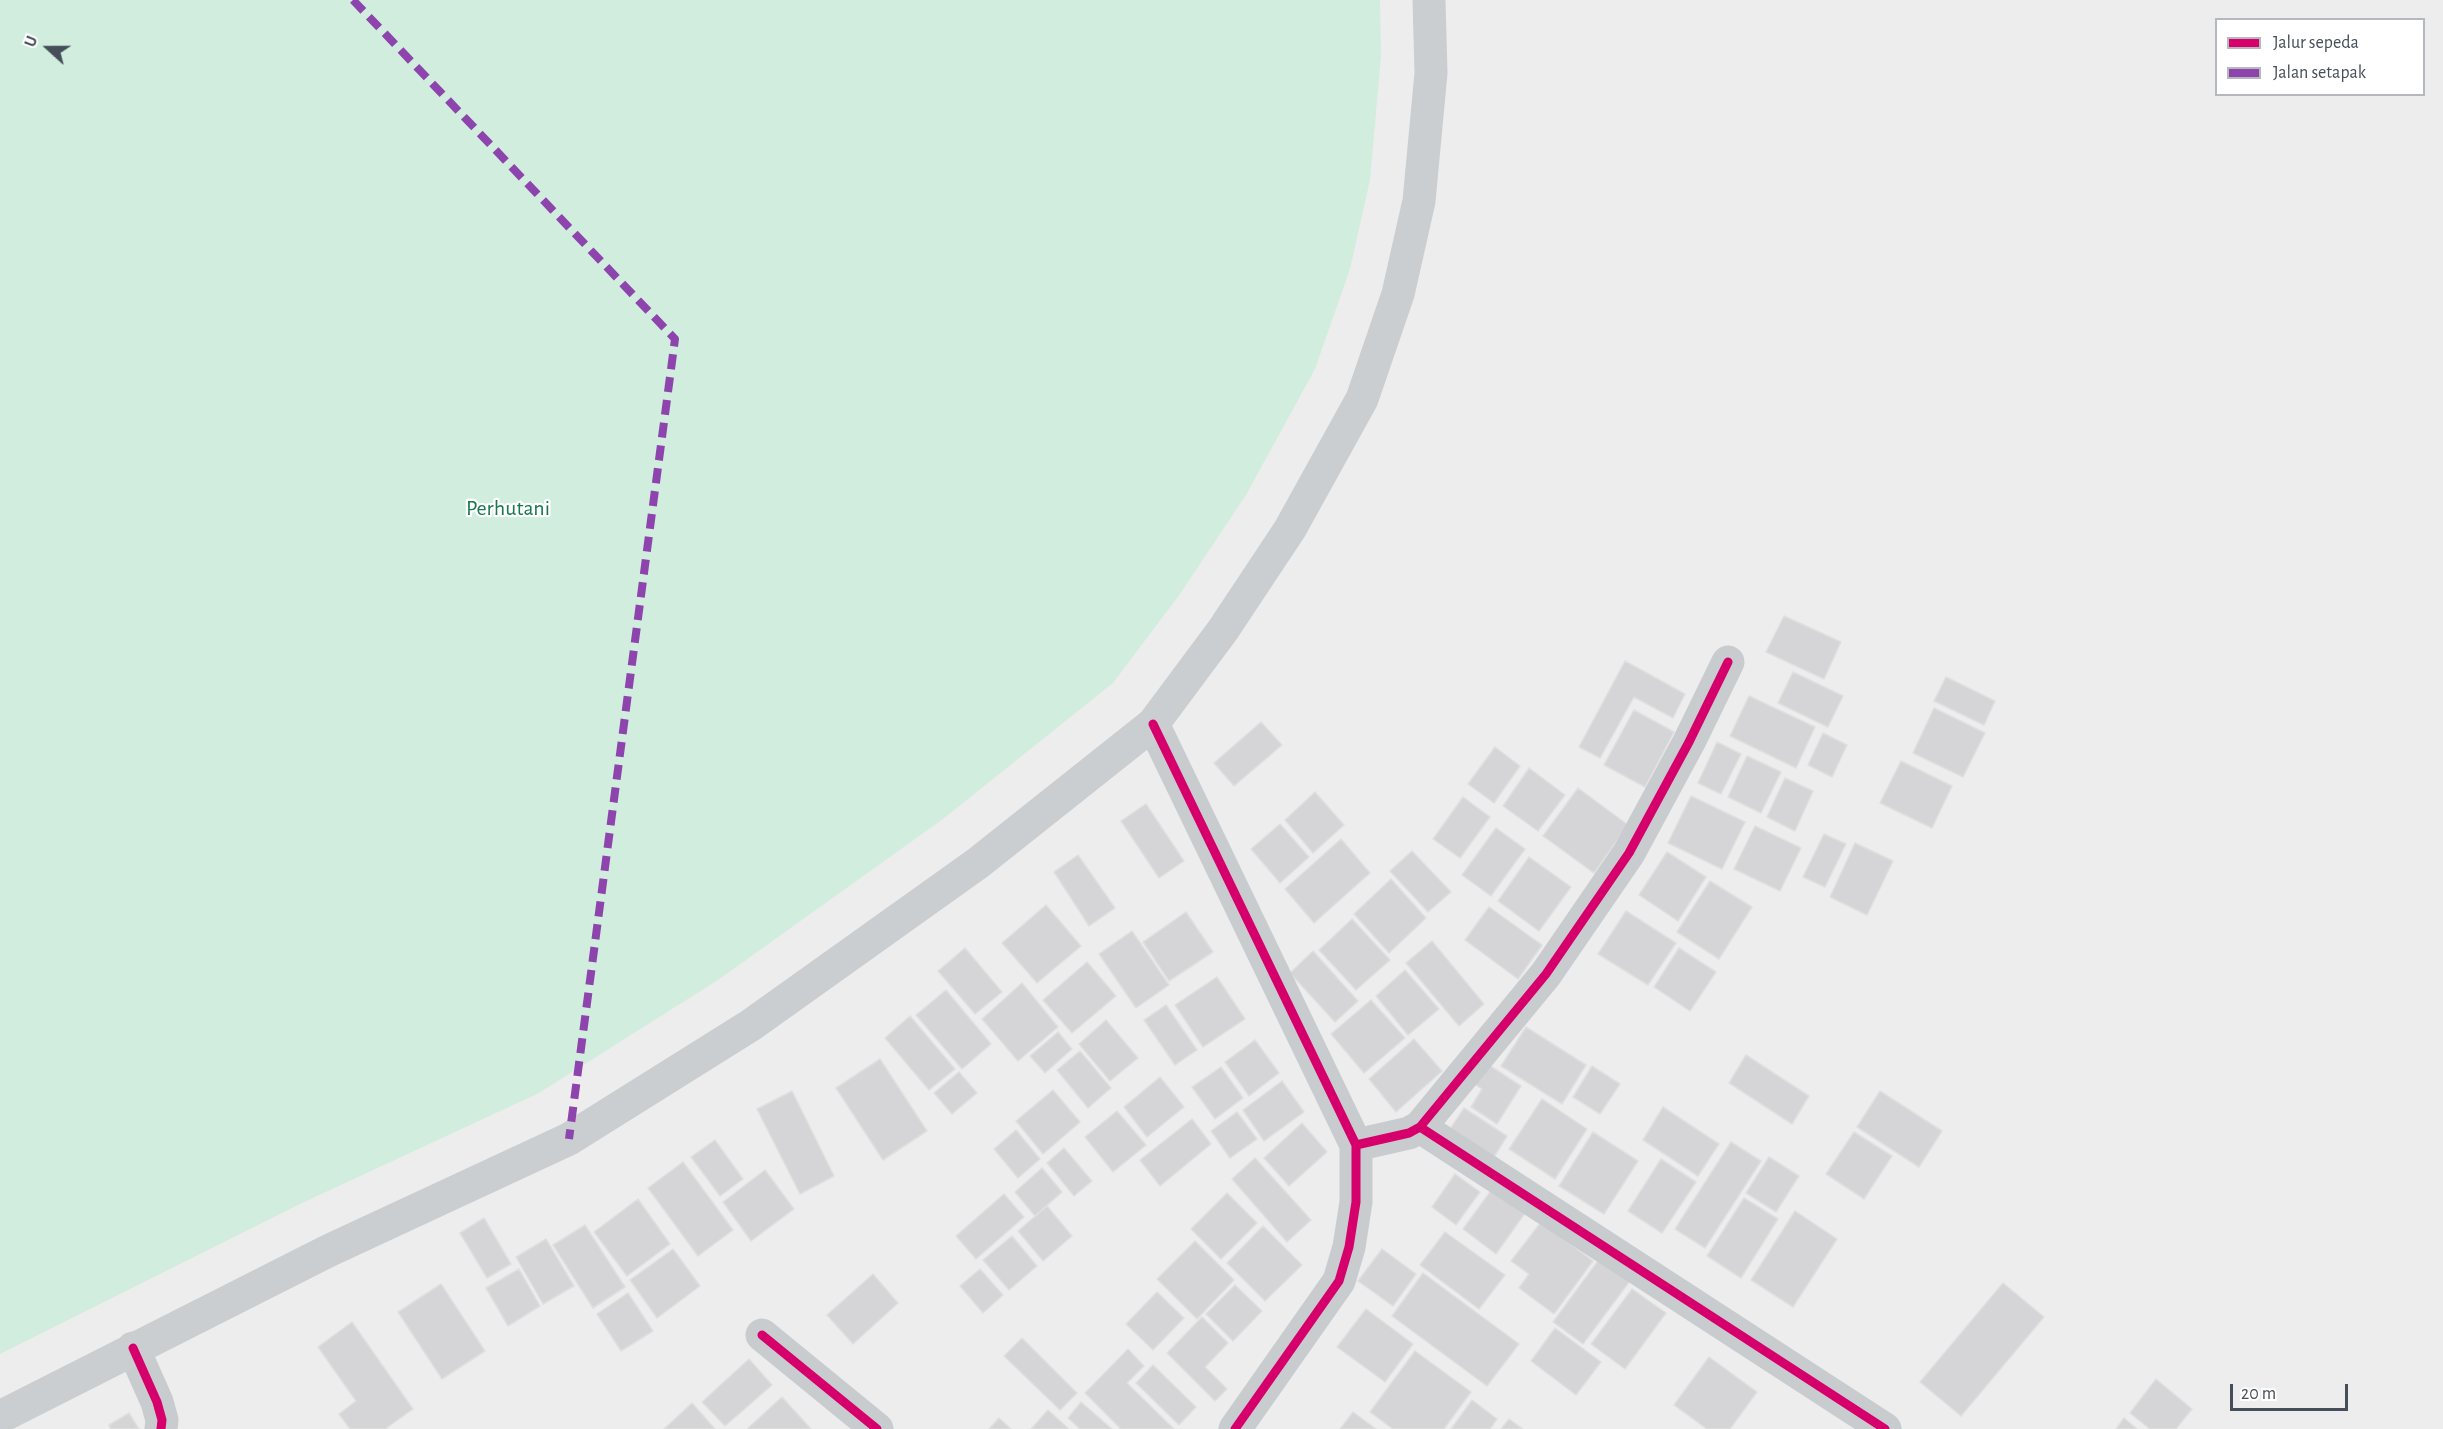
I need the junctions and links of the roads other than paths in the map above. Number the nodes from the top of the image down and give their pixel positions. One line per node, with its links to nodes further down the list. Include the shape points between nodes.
1 (1429, 0): 3 (main road, via 1431,73 1419,201 1398,294 1362,399 1290,529 1223,630)
2 (1728, 662): 4 (street, via 1629,853 1546,974)
3 (1153, 724): 5 (street); 7 (main road, via 987,856 751,1025 569,1139 328,1251)
4 (1420, 1126): 5 (street, via 1409,1133); 12 (street)
5 (1356, 1144): 11 (street, via 1356,1202 1339,1281)
6 (762, 1335): 10 (street)
7 (133, 1348): 8 (main road); 9 (street, via 157,1402)
8 (0, 1417)
9 (161, 1429)
10 (877, 1429)
11 (1235, 1429)
12 (1885, 1429)

